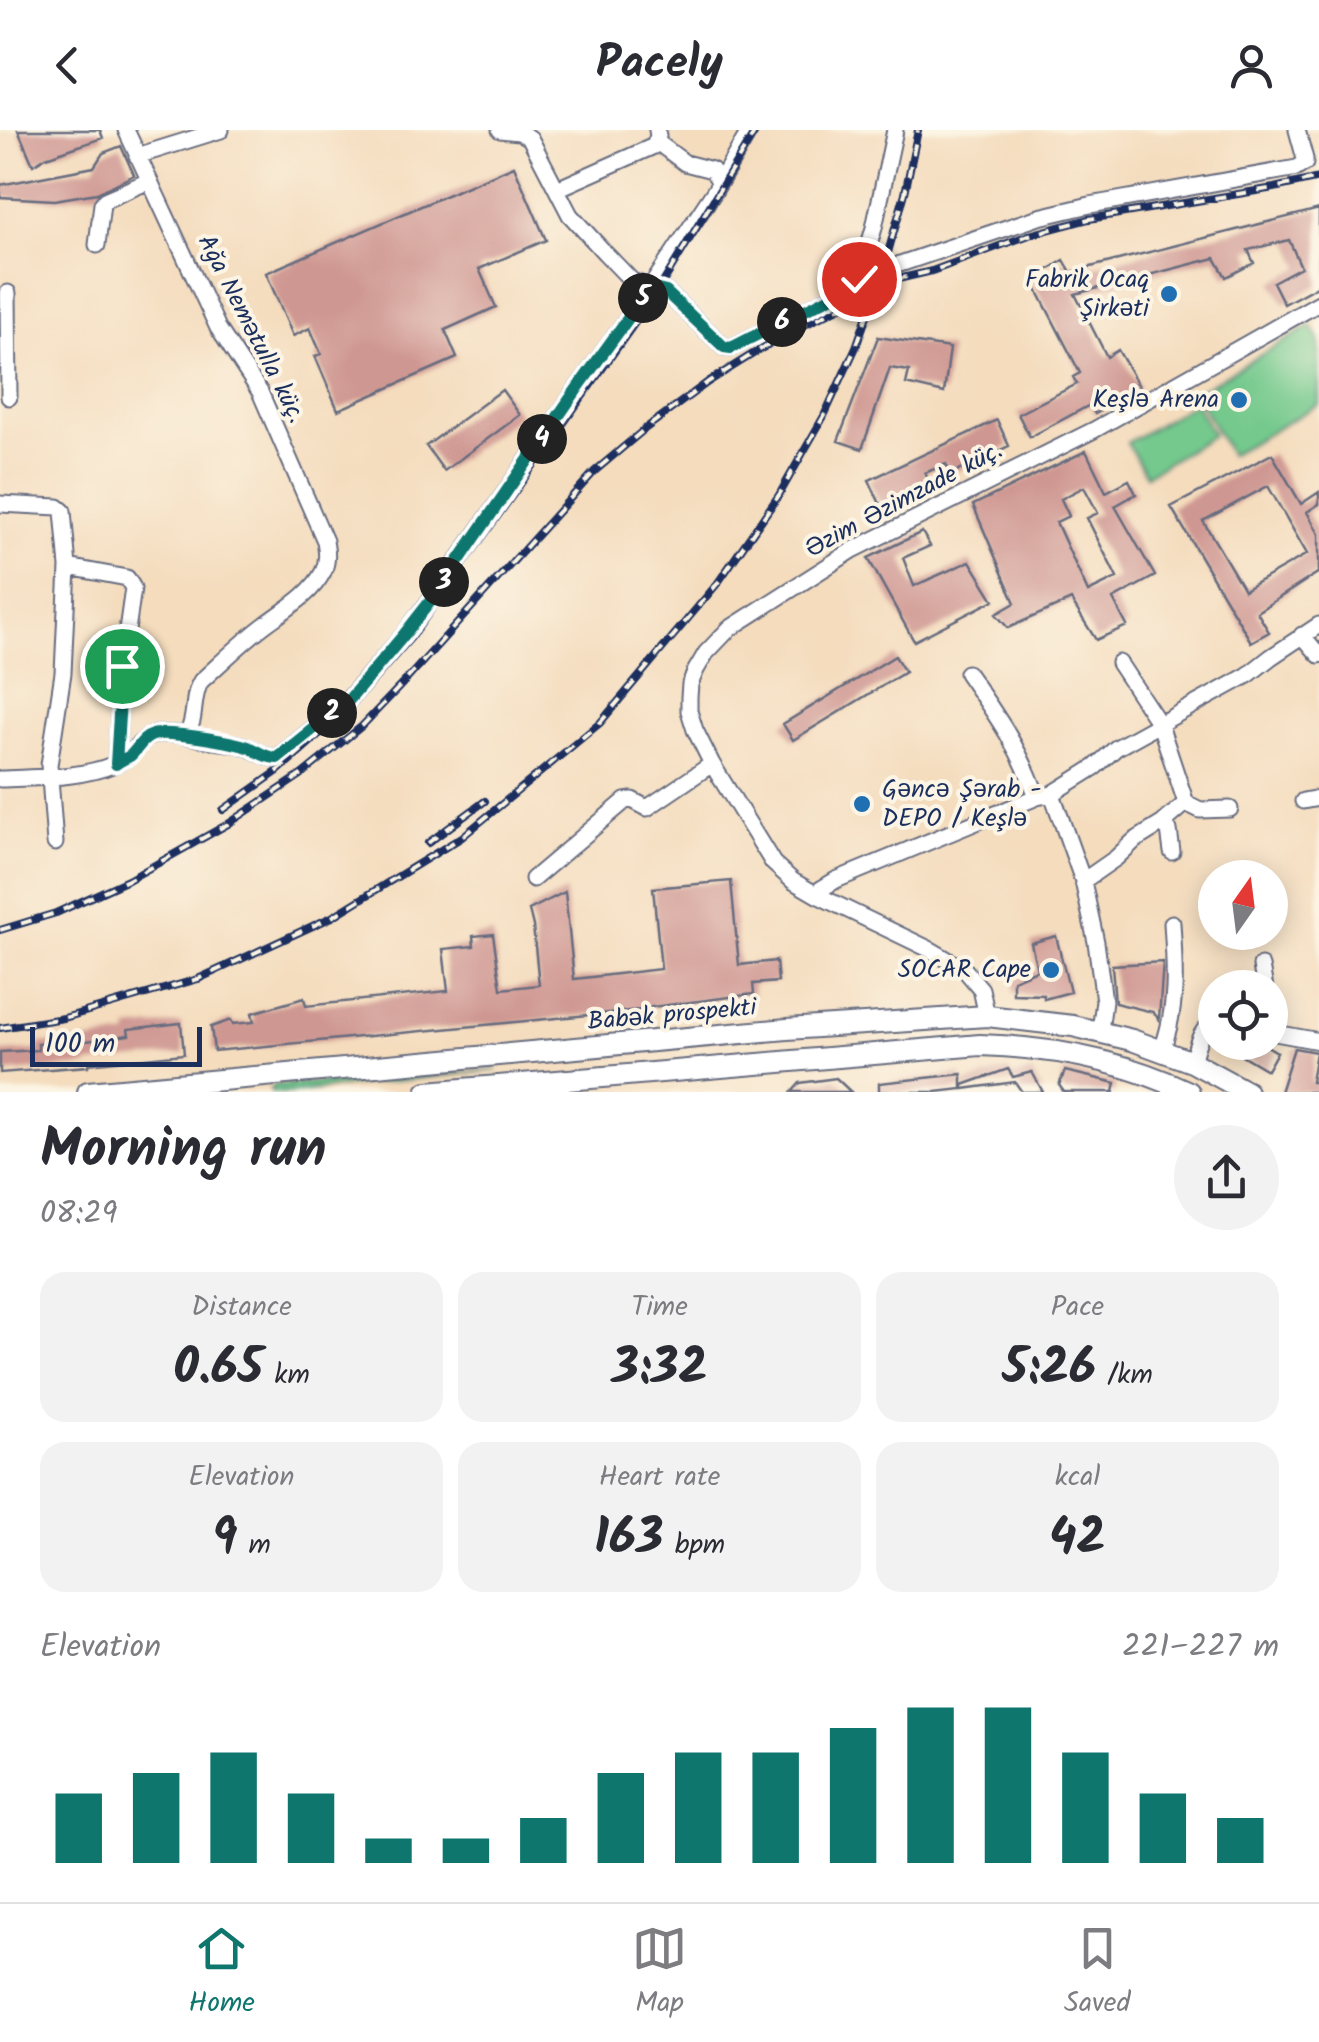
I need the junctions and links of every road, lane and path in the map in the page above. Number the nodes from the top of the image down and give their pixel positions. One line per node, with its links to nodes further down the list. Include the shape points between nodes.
1 (126, 130): 10 (street, Ağa Nemətulla küç.)
2 (221, 130): 10 (street)
3 (500, 130): 9 (street)
4 (547, 130): 9 (street)
5 (750, 130): 12 (street)
6 (895, 130): 16 (street, via 854,285 731,348 666,292)
7 (1296, 130): 15 (street, via 1305,159 1297,168 1038,217)
8 (657, 136): 12 (street, via 685,164 712,170); 13 (street, via 654,146)
9 (530, 138): 13 (street)
10 (138, 156): 11 (street, Ağa Nemətulla küç.)
11 (149, 181): 14 (street, via 105,200); 29 (street, Ağa Nemətulla küç., via 218,328 260,392 327,554 316,583 201,680)
12 (720, 182): 16 (street)
13 (556, 188): 16 (street, via 605,252)
14 (97, 245)
15 (900, 264)
16 (650, 288): 29 (street, via 436,594 348,701 277,758)
17 (8, 292): 19 (street)
18 (1319, 303): 31 (street, Əzim Əzimzade küç., via 1094,430 853,550 729,630 706,653 690,684 689,711)
19 (5, 322): 20 (street)
20 (9, 397)
21 (0, 504): 22 (street, via 63,511)
22 (68, 567): 30 (street, via 126,578 133,588); 32 (street)
23 (1319, 624): 24 (street)
24 (1302, 635): 25 (street); 28 (street)
25 (1319, 655)
26 (1118, 663): 28 (street)
27 (966, 673): 34 (street)
28 (1160, 725): 34 (street); 35 (street)
29 (187, 734): 30 (street, via 152,735)
30 (116, 764): 32 (street)
31 (712, 764): 40 (street, via 648,808 625,801); 42 (street, Əzim Əzimzade küç., via 773,863)
32 (50, 776): 33 (street); 38 (street)
33 (0, 779)
34 (1044, 796): 41 (street); 42 (street, via 836,880)
35 (1186, 803): 36 (street, via 1200,810); 37 (street)
36 (1230, 809)
37 (1164, 823): 39 (street); 41 (street)
38 (55, 842)
39 (1172, 852)
40 (532, 878)
41 (1083, 881): 47 (street, via 1104,1001)
42 (817, 895): 46 (street, Əzim Əzimzade küç., via 964,970 981,989)
43 (1172, 923): 51 (street, via 1174,996)
44 (1261, 966): 45 (street)
45 (1262, 970)
46 (987, 1016): 47 (main road, Babək prospekti); 52 (main road, Babək prospekti)
47 (1100, 1031): 51 (main road, Babək prospekti)
48 (1288, 1035): 49 (street)
49 (1319, 1041)
50 (1198, 1045): 53 (street)
51 (1162, 1050): 53 (main road, Babək prospekti)
52 (532, 1052): 54 (main road, Babək prospekti); 57 (main road, via 266,1082)
53 (1192, 1062): 60 (main road, Babək prospekti)
54 (88, 1092)
55 (153, 1092): 56 (main road)
56 (215, 1092)
57 (258, 1092)
58 (428, 1092): 59 (main road, via 980,1045 1089,1058)
59 (1190, 1092)
60 (1247, 1092)

